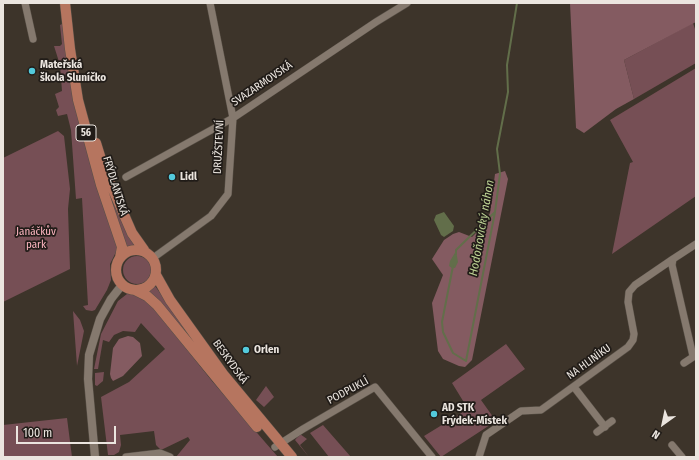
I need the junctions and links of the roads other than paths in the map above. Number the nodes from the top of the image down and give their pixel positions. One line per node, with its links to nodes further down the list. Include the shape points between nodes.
1 (25, 3): 6 (street)
2 (65, 3): 11 (main road, FRÝDLANTSKÁ / 56, via 78,100 94,161 122,247)
3 (72, 3): 10 (main road, FRÝDLANTSKÁ / 56, via 84,91 99,152 132,233)
4 (210, 3): 7 (street, DRUŽSTEVNÍ)
5 (407, 3): 7 (street, SVAZARMOVSKÁ)
6 (33, 39)
7 (233, 118): 8 (street, SVAZARMOVSKÁ); 12 (street, DRUŽSTEVNÍ, via 226,198 211,216)
8 (126, 177)
9 (696, 244): 13 (street, NA HLINÍKU)
10 (144, 250): 11 (main road, via 130,251); 12 (main road, 56)
11 (120, 258): 15 (main road, 56, via 116,272)
12 (153, 258): 14 (main road)
13 (673, 259): 17 (street, via 672,264); 19 (street, NA HLINÍKU, via 629,292 628,302 634,334 631,344)
14 (156, 275): 16 (main road, via 147,287); 23 (main road, BESKYDSKÁ, via 174,306 222,374)
15 (122, 285): 16 (main road); 25 (street, via 100,319 89,355 88,379)
16 (136, 290): 23 (main road, BESKYDSKÁ, via 157,305 217,380)
17 (694, 356): 18 (street)
18 (684, 363)
19 (574, 387): 21 (street); 31 (street, NA HLINÍKU, via 541,410 521,411 486,435)
20 (612, 421): 21 (street)
21 (605, 427): 22 (street)
22 (598, 432)
23 (278, 445): 28 (main road, BESKYDSKÁ); 29 (main road, BESKYDSKÁ); 30 (street, PODPUKLÍ, via 375,387)
24 (672, 445): 32 (street)
25 (95, 457)
26 (126, 457): 27 (street, via 160,453)
27 (170, 457)
28 (284, 457)
29 (292, 457)
30 (432, 457)
31 (479, 457)
32 (682, 457)

